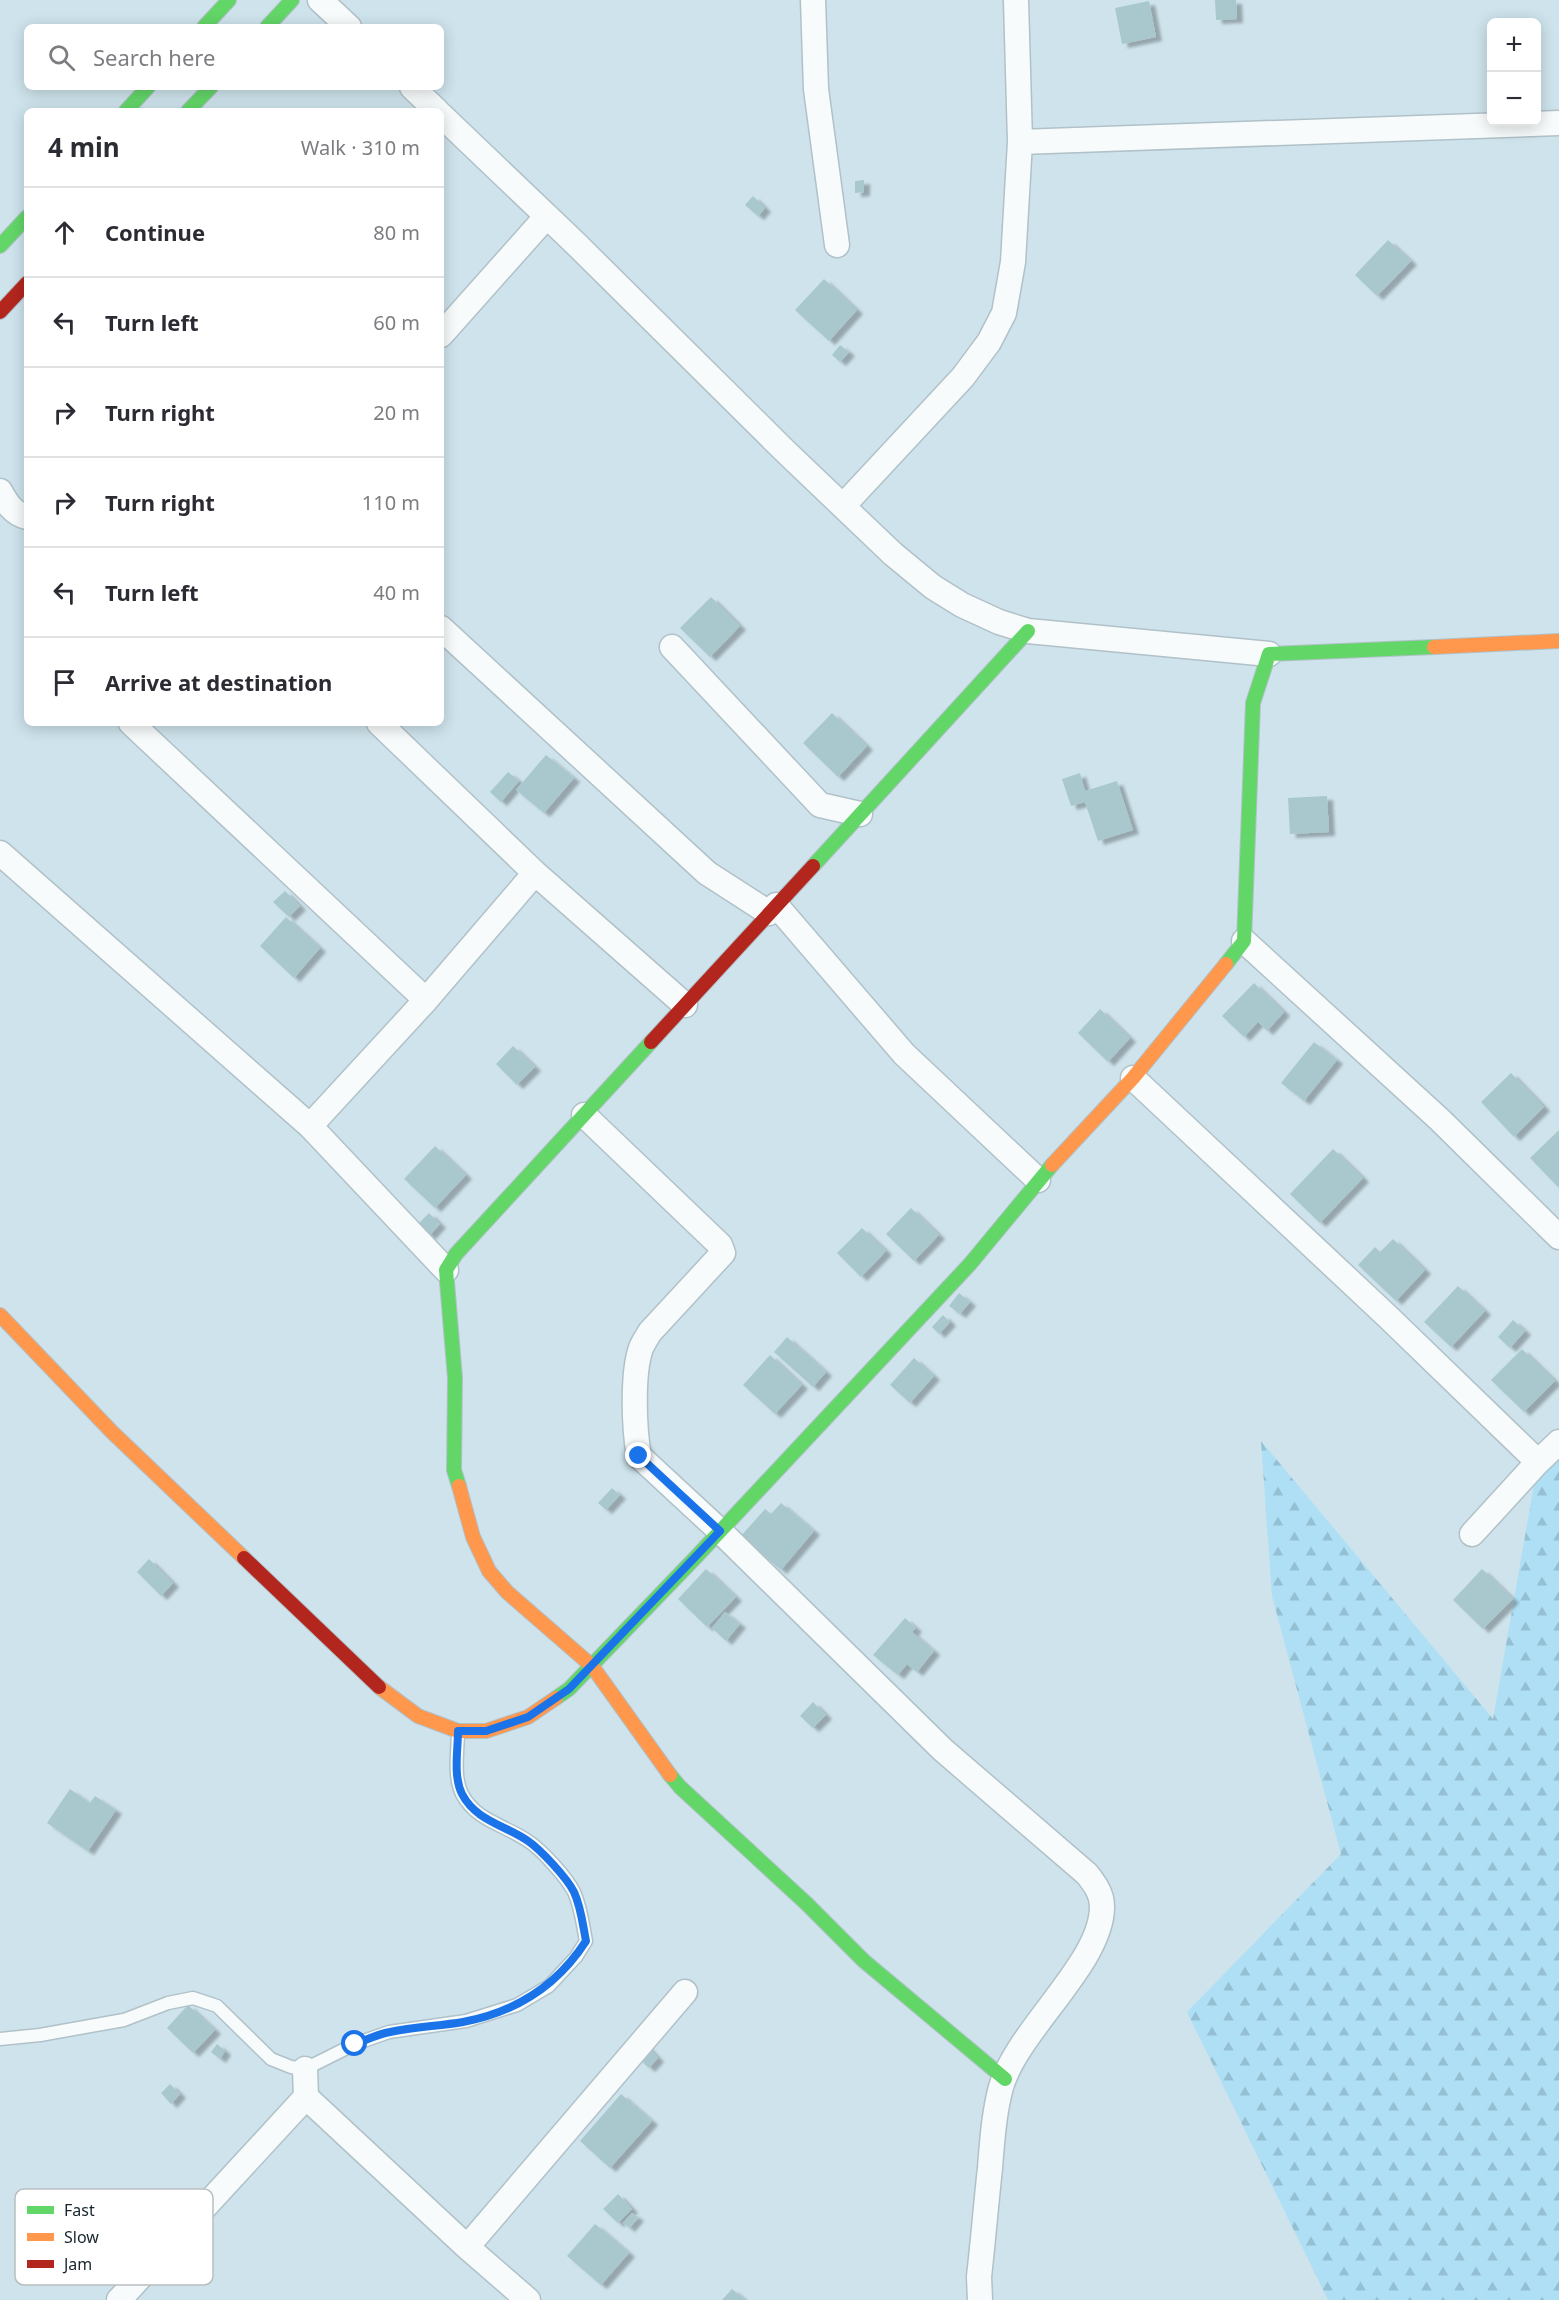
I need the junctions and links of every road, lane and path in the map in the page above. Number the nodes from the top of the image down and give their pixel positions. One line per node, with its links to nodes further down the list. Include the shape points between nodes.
1 (229, 0): 6 (main road)
2 (292, 0): 7 (main road)
3 (320, 0): 8 (street)
4 (813, 0): 20 (street, via 816,89)
5 (1016, 0): 17 (street)
6 (207, 24)
7 (270, 24)
8 (346, 24)
9 (145, 90): 12 (main road)
10 (208, 90): 13 (main road)
11 (415, 90): 14 (street)
12 (129, 108)
13 (191, 108)
14 (434, 108)
15 (444, 118): 18 (street)
16 (1559, 123): 17 (street)
17 (1020, 142): 26 (street, via 1013,262 1005,313 963,377)
18 (547, 216): 24 (street); 26 (street)
19 (24, 220): 21 (main road)
20 (837, 245)
21 (0, 246)
22 (24, 286): 23 (main road)
23 (0, 312)
24 (444, 332)
25 (0, 491): 27 (street, via 8,504)
26 (843, 506): 29 (street, via 933,587 962,605)
27 (24, 516)
28 (444, 631): 38 (street, via 707,873)
29 (1028, 631): 32 (street); 35 (main road)
30 (1559, 641): 32 (main road)
31 (672, 647): 35 (street, via 820,805)
32 (1269, 654): 39 (main road, via 1253,703)
33 (134, 726): 40 (street)
34 (382, 726): 37 (street)
35 (860, 814): 38 (main road)
36 (0, 853): 44 (street)
37 (535, 873): 40 (street); 41 (street)
38 (772, 909): 41 (main road); 45 (street, via 904,1054)
39 (1244, 941): 42 (main road); 46 (street, via 1439,1119)
40 (426, 1000): 44 (street)
41 (685, 1005): 43 (main road)
42 (1133, 1078): 45 (main road); 50 (street)
43 (584, 1115): 47 (main road, via 456,1254); 51 (street, via 720,1245 723,1253 650,1332 641,1347 636,1369 639,1456)
44 (310, 1126): 47 (street)
45 (1038, 1180): 51 (main road, via 970,1264)
46 (1559, 1237)
47 (446, 1270): 53 (main road, via 455,1378 454,1470 473,1537 489,1571 507,1592)
48 (0, 1315): 54 (main road, via 112,1432 382,1689 418,1716)
49 (1559, 1442): 50 (street)
50 (1538, 1462): 52 (street)
51 (720, 1531): 53 (main road); 58 (street, via 943,1750 1087,1874 1097,1888 1102,1905 1088,1952 1022,2045)
52 (1472, 1534)
53 (592, 1666): 54 (main road, via 569,1689 528,1717 486,1731); 58 (main road, via 680,1787 864,1961)
54 (458, 1731): 57 (lane, via 457,1778 462,1794 478,1814 529,1841 553,1866 574,1892 586,1941 549,1986 517,2005 466,2021 389,2032)
55 (685, 1992): 61 (street)
56 (0, 2039): 57 (lane, via 124,2020 193,1998 217,2006 271,2060)
57 (305, 2069): 59 (street)
58 (1005, 2079): 65 (street, via 992,2142)
59 (306, 2097): 60 (street); 61 (street)
60 (213, 2198)
61 (467, 2247): 64 (street)
62 (133, 2285): 63 (street)
63 (119, 2300)
64 (528, 2300)
65 (980, 2300)

